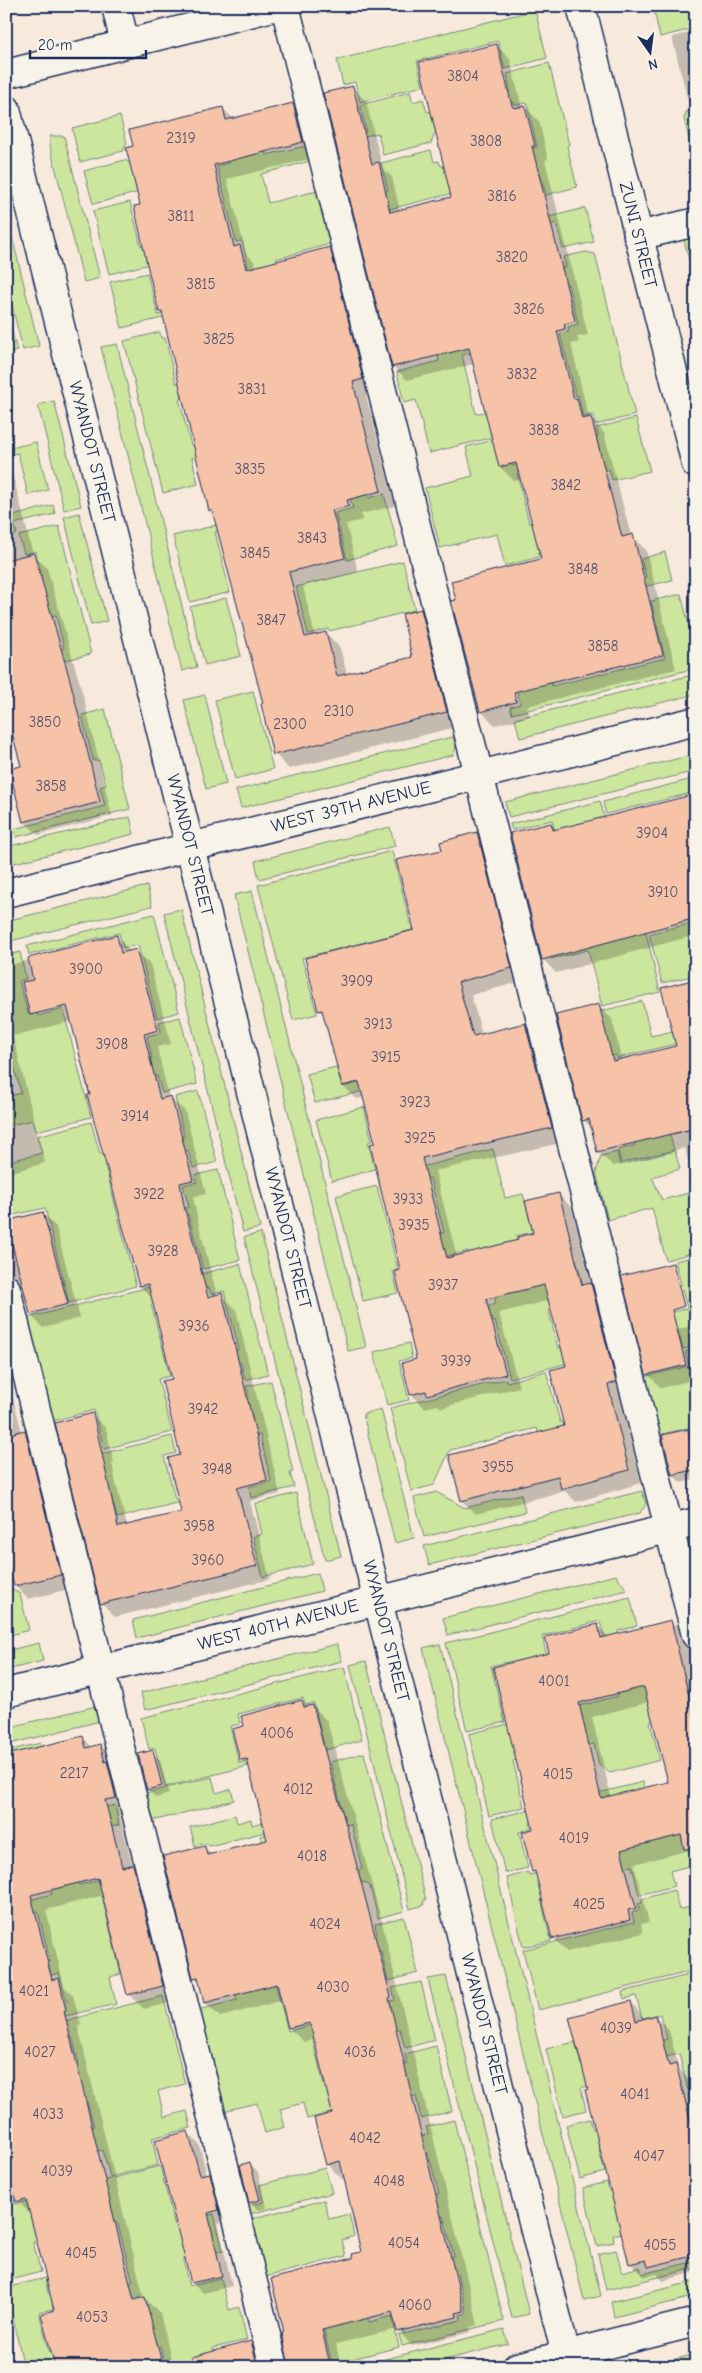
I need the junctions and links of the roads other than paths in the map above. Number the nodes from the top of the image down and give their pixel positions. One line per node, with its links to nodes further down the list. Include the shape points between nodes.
1 (116, 6): 5 (street)
2 (277, 6): 5 (street)
3 (285, 6): 13 (street)
4 (581, 6): 9 (street, ZUNI STREET)
5 (125, 44): 6 (street)
6 (6, 74)
7 (6, 109): 14 (street, WYANDOT STREET)
8 (696, 222): 9 (street)
9 (638, 236): 10 (street, ZUNI STREET)
10 (691, 423): 11 (street, ZUNI STREET)
11 (696, 464)
12 (696, 721): 13 (street, WEST 39TH AVENUE)
13 (479, 775): 14 (street, WEST 39TH AVENUE); 18 (street)
14 (190, 847): 15 (street, WEST 39TH AVENUE); 19 (street, WYANDOT STREET)
15 (6, 893)
16 (6, 1289): 21 (street)
17 (696, 1522): 18 (street, WEST 40TH AVENUE)
18 (669, 1528): 19 (street, WEST 40TH AVENUE); 20 (street)
19 (378, 1600): 21 (street, WEST 40TH AVENUE); 24 (street, WYANDOT STREET)
20 (696, 1635)
21 (101, 1670): 22 (street, WEST 40TH AVENUE); 25 (street)
22 (6, 1693)
23 (696, 2322): 24 (street)
24 (568, 2361): 26 (street)
25 (274, 2367)
26 (517, 2367)

